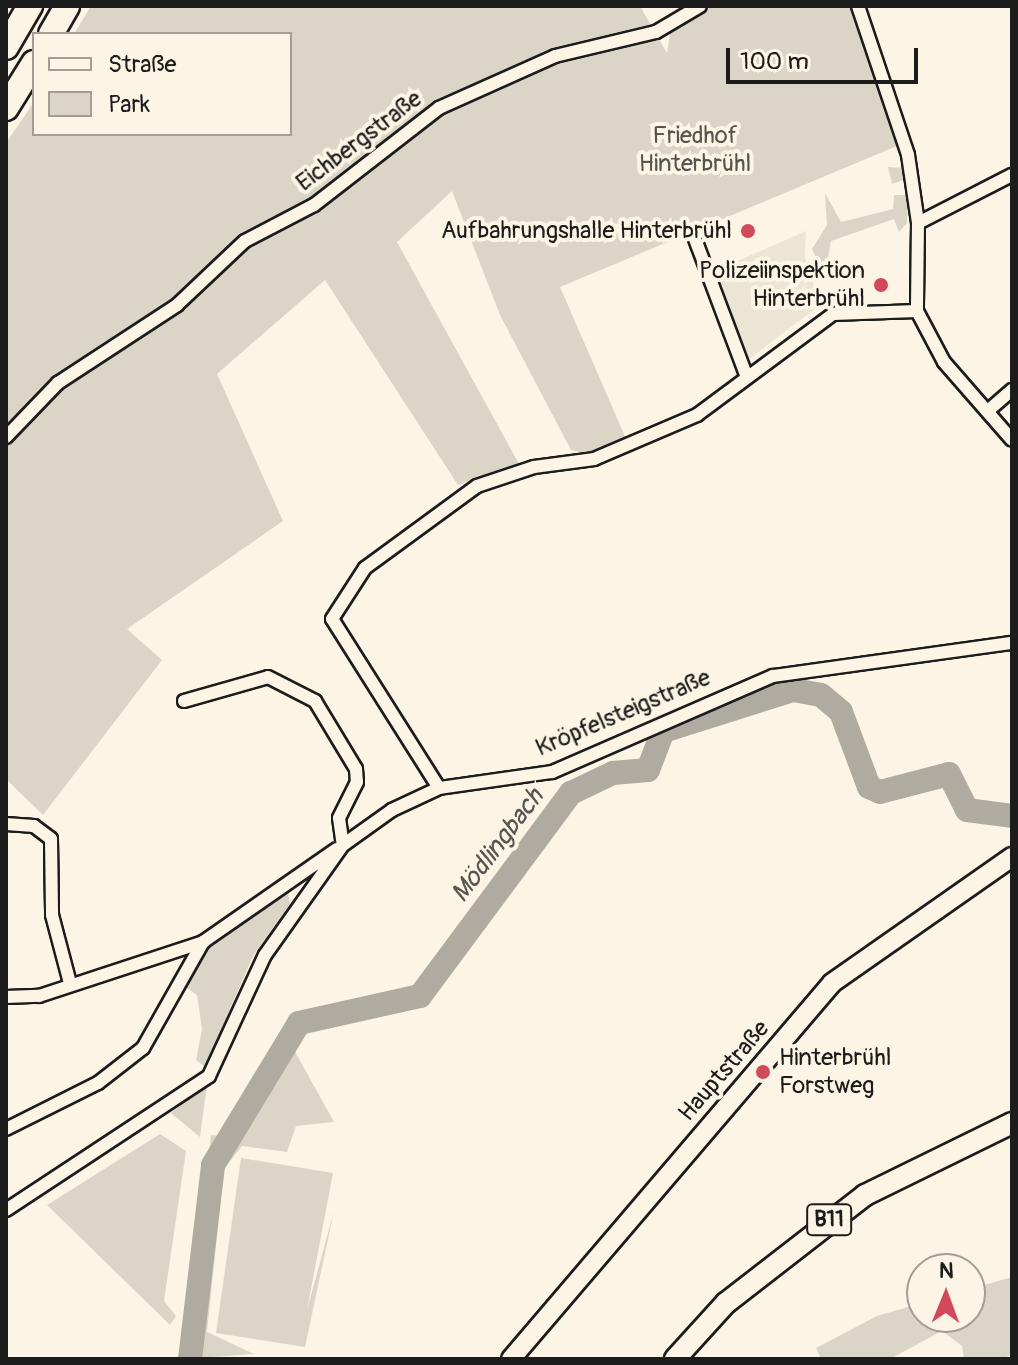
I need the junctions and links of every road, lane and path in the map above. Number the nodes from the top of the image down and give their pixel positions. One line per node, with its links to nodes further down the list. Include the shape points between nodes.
1 (30, 6): 6 (highway)
2 (67, 6): 5 (highway)
3 (700, 6): 16 (street, Eichbergstraße, via 656,32 555,56 439,108 314,205 245,241 177,305 58,383)
4 (858, 6): 10 (street, via 904,141)
5 (52, 32)
6 (6, 47)
7 (32, 66): 8 (highway)
8 (6, 108)
9 (1012, 175): 10 (street)
10 (918, 223): 12 (street)
11 (695, 239): 13 (street)
12 (917, 311): 13 (street, via 833,314); 15 (street, via 944,362)
13 (746, 375): 20 (street, via 697,415 650,439 477,486 365,568 332,619)
14 (1012, 390): 15 (street)
15 (990, 409): 17 (street)
16 (6, 437)
17 (1012, 440)
18 (1012, 643): 20 (street, Kröpfelsteigstraße, via 773,676 552,772)
19 (184, 701): 22 (street, via 268,677 315,701 356,769 357,782 339,818)
20 (439, 788): 22 (street, Kröpfelsteigstraße)
21 (6, 824): 25 (street, via 34,826 51,839 52,915)
22 (343, 845): 24 (street); 29 (street, Kröpfelsteigstraße, via 265,955 209,1076)
23 (1012, 857): 30 (main road, Hauptstraße, via 832,983)
24 (203, 942): 25 (street); 28 (street, via 143,1048 98,1083)
25 (70, 983): 26 (street, via 39,996)
26 (6, 997)
27 (1012, 1123): 31 (main road, B11, via 865,1195 726,1303)
28 (6, 1129)
29 (6, 1210)
30 (511, 1359)
31 (675, 1359)

